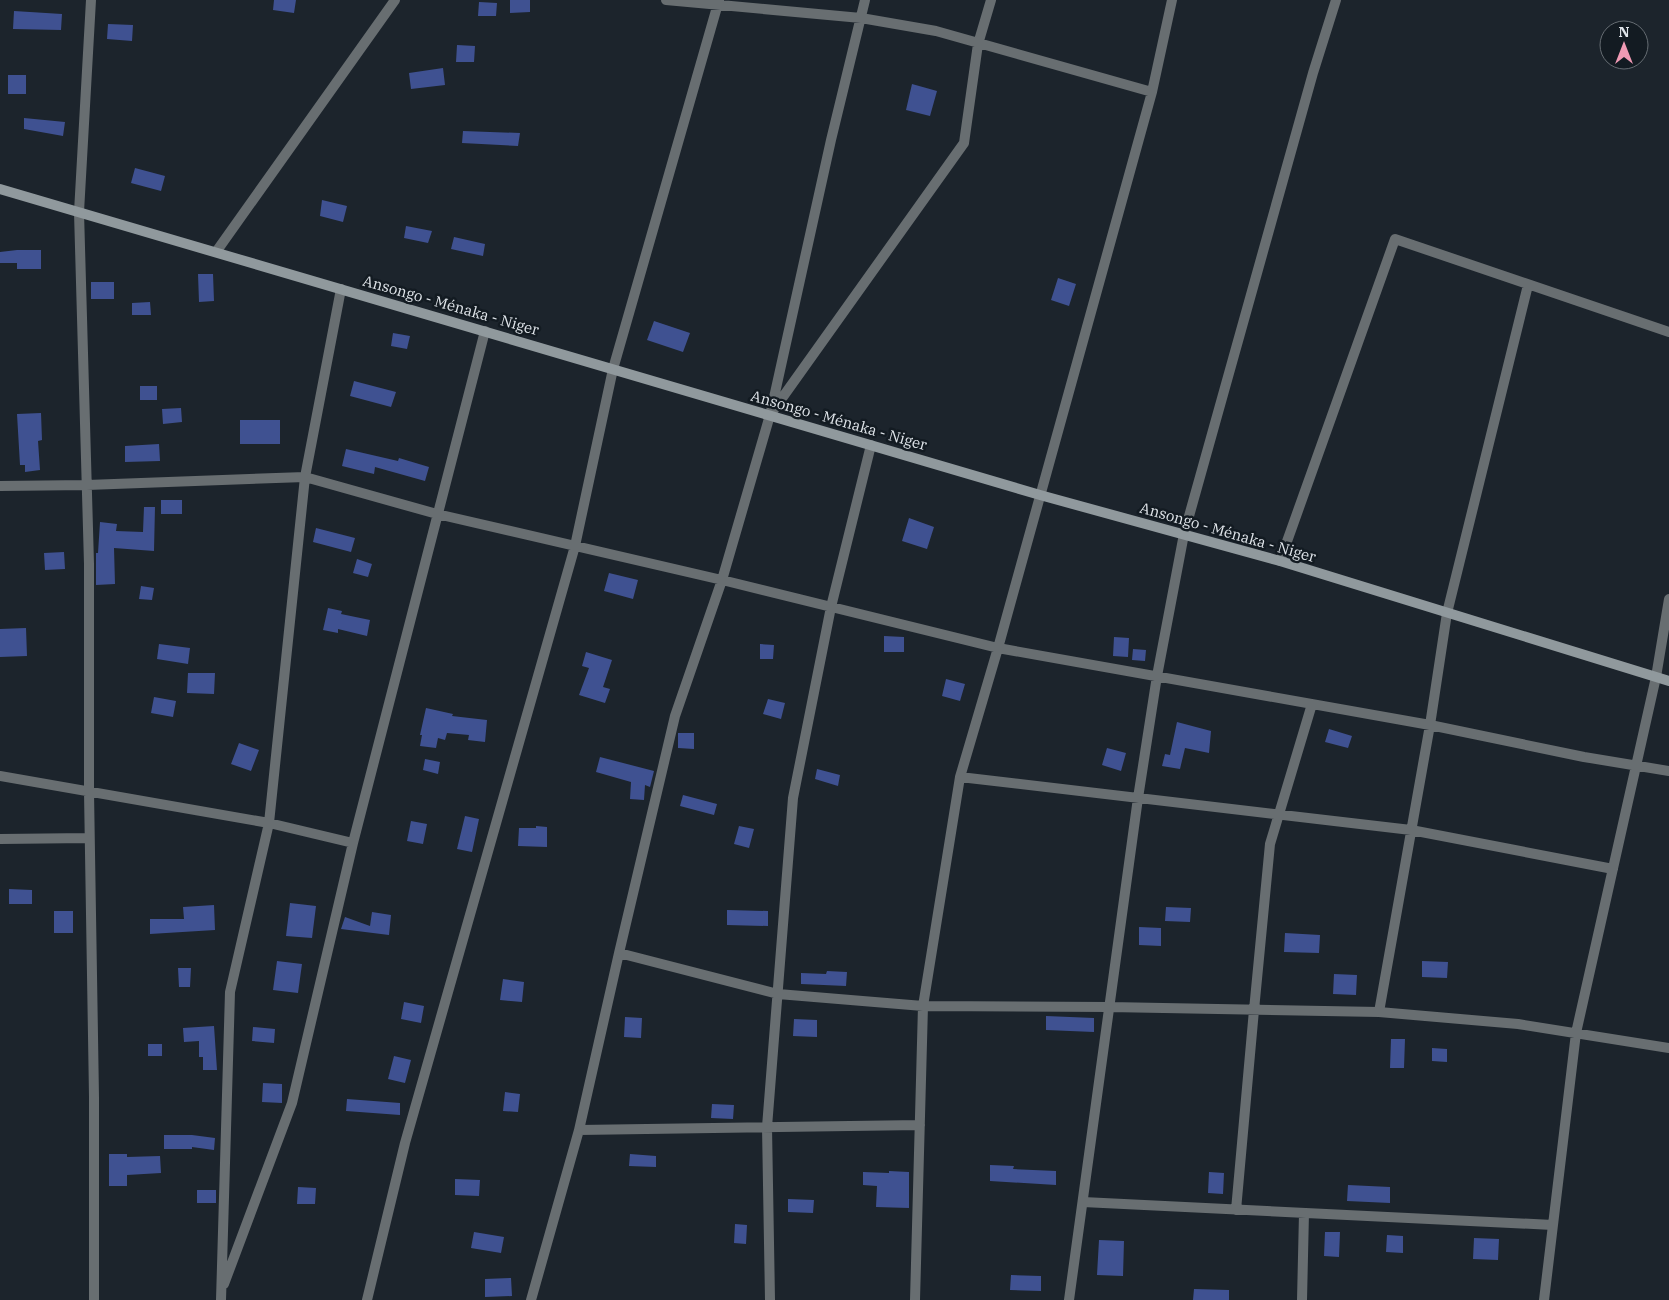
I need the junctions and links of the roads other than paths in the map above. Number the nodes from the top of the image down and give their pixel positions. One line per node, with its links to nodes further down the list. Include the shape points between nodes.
1 (91, 0): 13 (street)
2 (394, 0): 14 (street)
3 (666, 0): 8 (street)
4 (865, 0): 9 (street)
5 (991, 0): 10 (street)
6 (1172, 0): 11 (street)
7 (1336, 0): 27 (street)
8 (718, 3): 9 (street); 19 (street)
9 (861, 18): 10 (street, via 936,31); 20 (street)
10 (978, 44): 11 (street); 20 (street, via 964,143)
11 (1152, 92): 25 (street)
12 (0, 189): 13 (main road, Ansongo - Ménaka - Niger)
13 (79, 212): 14 (main road, Ansongo - Ménaka - Niger); 23 (street)
14 (216, 252): 16 (main road, Ansongo - Ménaka - Niger)
15 (1528, 285): 18 (street); 29 (street, via 1395,240); 33 (street)
16 (342, 289): 17 (main road, Ansongo - Ménaka - Niger); 22 (street)
17 (485, 331): 19 (main road, Ansongo - Ménaka - Niger); 26 (street)
18 (1669, 332)
19 (613, 369): 20 (main road, Ansongo - Ménaka - Niger); 28 (street)
20 (770, 415): 21 (main road, Ansongo - Ménaka - Niger); 30 (street)
21 (871, 445): 25 (main road, Ansongo - Ménaka - Niger); 32 (street)
22 (305, 477): 23 (street); 26 (street); 47 (street)
23 (87, 485): 24 (street); 44 (street)
24 (0, 486)
25 (1040, 495): 27 (main road, Ansongo - Ménaka - Niger); 34 (street)
26 (437, 514): 28 (street); 51 (street)
27 (1184, 534): 29 (main road, Ansongo - Ménaka - Niger); 35 (street)
28 (575, 546): 30 (street); 70 (street, via 405,1143)
29 (1280, 561): 33 (main road, Ansongo - Ménaka - Niger)
30 (722, 580): 32 (street); 53 (street, via 675,716)
31 (1669, 599): 36 (street)
32 (831, 607): 34 (street); 54 (street, via 792,798)
33 (1447, 613): 36 (main road, Ansongo - Ménaka - Niger); 39 (street)
34 (998, 648): 35 (street); 43 (street)
35 (1157, 676): 38 (street); 45 (street)
36 (1656, 677): 37 (main road, Ansongo - Ménaka - Niger); 40 (street)
37 (1669, 681)
38 (1312, 704): 39 (street); 46 (street)
39 (1430, 725): 40 (street); 48 (street)
40 (1637, 766): 41 (street); 52 (street)
41 (1669, 771)
42 (0, 776): 44 (street)
43 (960, 777): 45 (street); 55 (street)
44 (88, 792): 47 (street); 49 (street)
45 (1138, 798): 46 (street); 56 (street)
46 (1280, 814): 48 (street); 57 (street, via 1270,844)
47 (269, 822): 51 (street); 68 (street, via 230,992)
48 (1411, 830): 52 (street); 58 (street)
49 (89, 838): 50 (street); 69 (street)
50 (0, 839)
51 (353, 843): 68 (street, via 292,1103)
52 (1613, 869): 59 (street)
53 (619, 953): 54 (street); 63 (street)
54 (778, 994): 55 (street); 62 (street)
55 (923, 1006): 56 (street); 61 (street)
56 (1109, 1007): 57 (street); 64 (street)
57 (1254, 1010): 58 (street); 65 (street)
58 (1379, 1012): 59 (street, via 1518,1024)
59 (1576, 1033): 60 (street); 67 (street)
60 (1669, 1048)
61 (920, 1125): 62 (street); 73 (street)
62 (767, 1127): 63 (street); 72 (street)
63 (579, 1130): 71 (street)
64 (1083, 1202): 65 (street); 74 (street)
65 (1236, 1210): 66 (street)
66 (1304, 1213): 67 (street); 75 (street)
67 (1553, 1225): 76 (street)
68 (221, 1296)
69 (94, 1300)
70 (367, 1300)
71 (532, 1300)
72 (770, 1300)
73 (916, 1300)
74 (1069, 1300)
75 (1302, 1300)
76 (1544, 1300)

